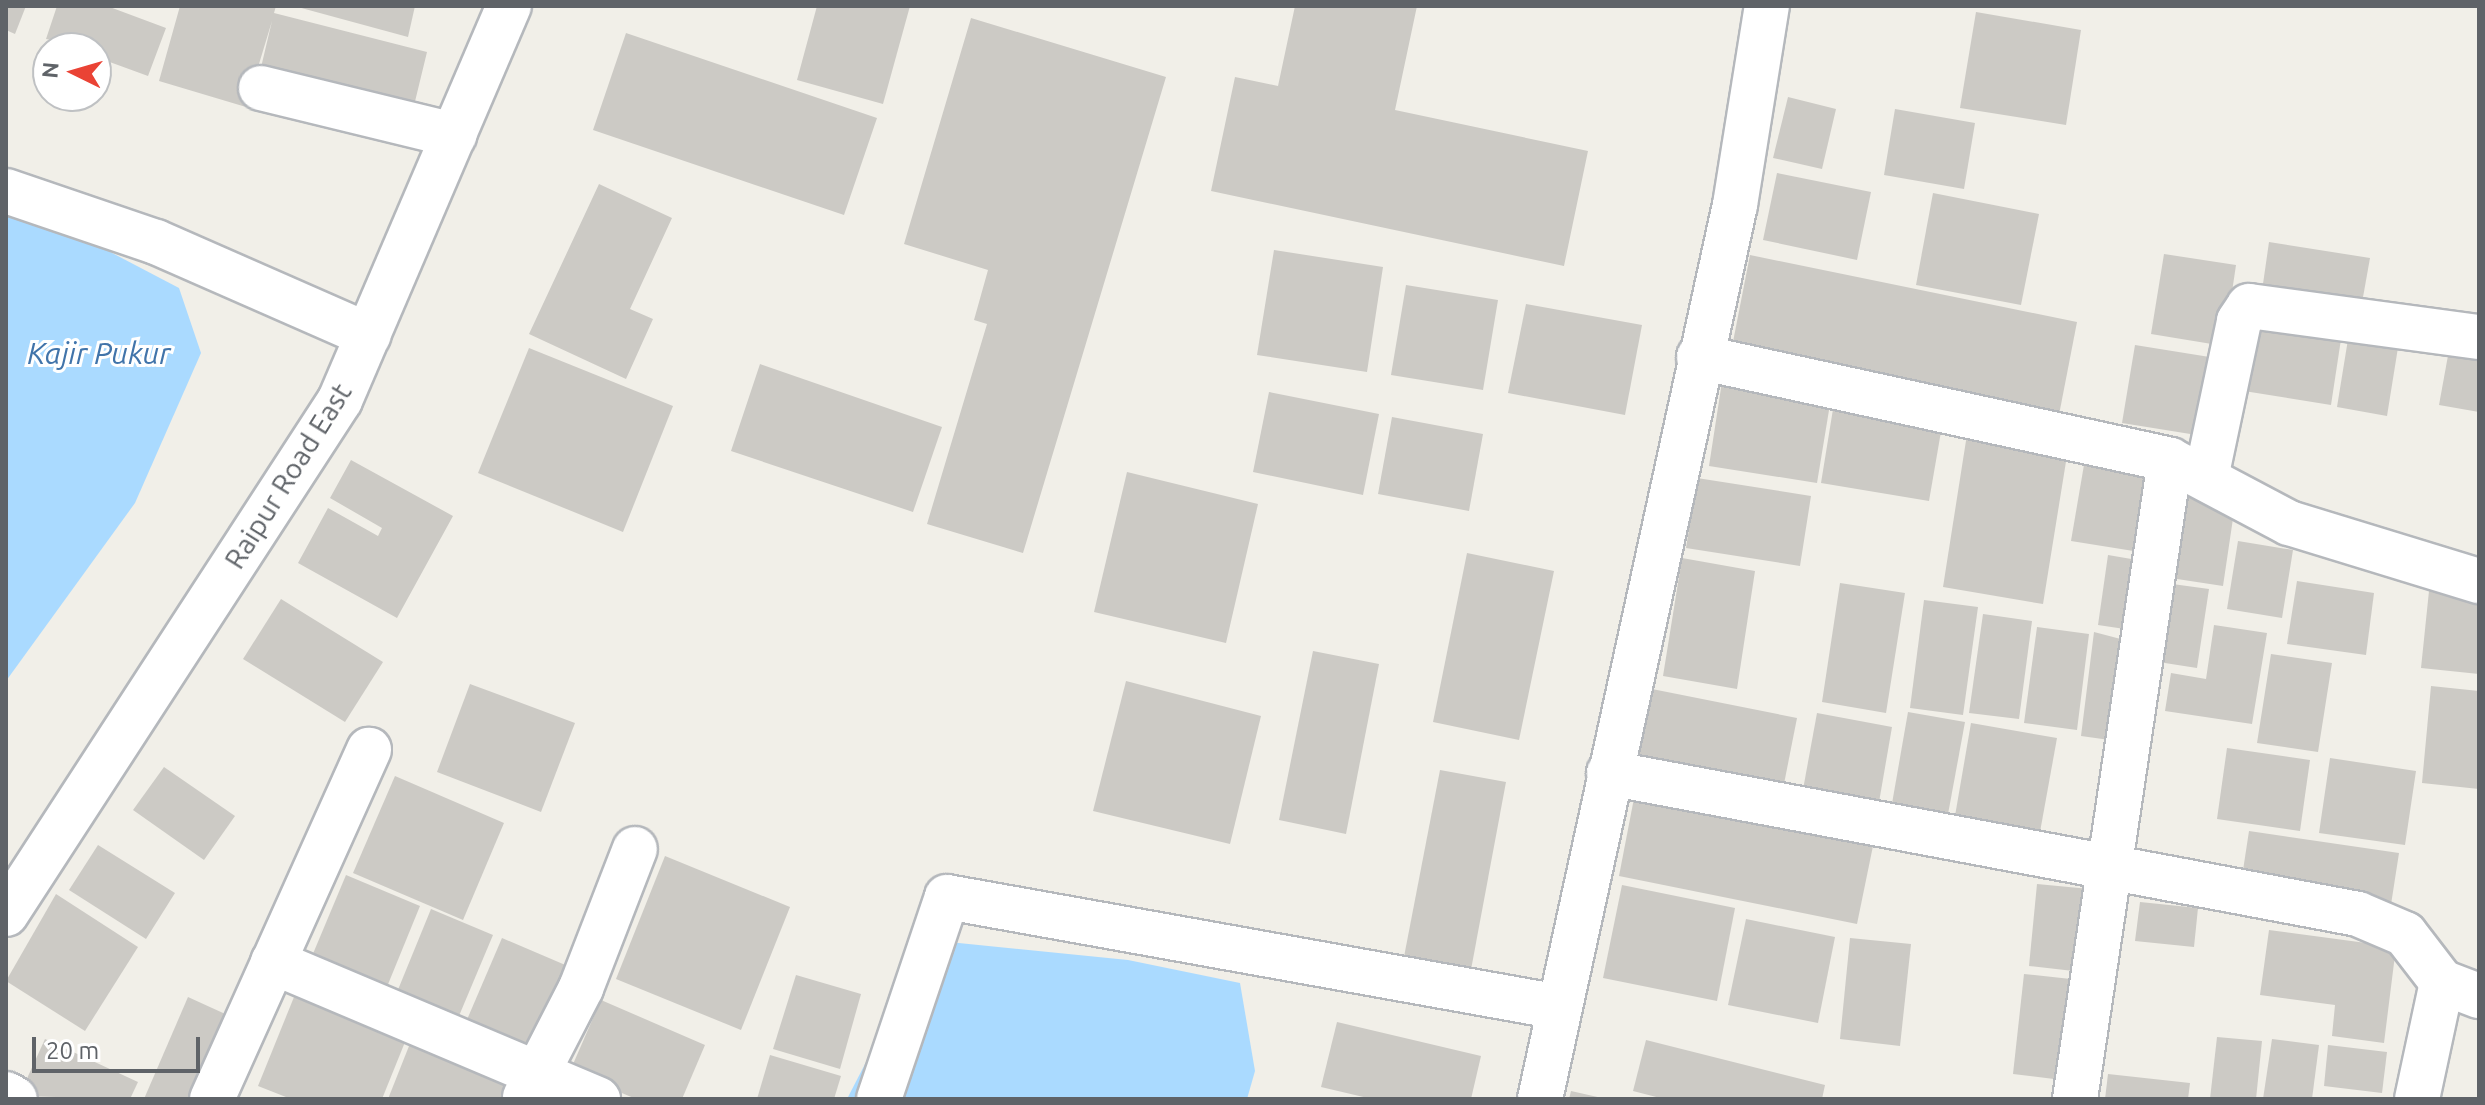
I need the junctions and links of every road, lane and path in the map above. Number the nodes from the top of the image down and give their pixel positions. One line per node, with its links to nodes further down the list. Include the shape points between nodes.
1 (509, 6): 4 (street, Raipur Road East)
2 (1767, 6): 8 (street, via 1735,205)
3 (261, 88): 4 (street)
4 (454, 135): 6 (street, Raipur Road East)
5 (6, 191): 6 (street, via 156,242)
6 (368, 335): 15 (street, Raipur Road East, via 340,400)
7 (2479, 337): 9 (street, via 2249,306 2239,321)
8 (1699, 357): 9 (street); 12 (street)
9 (2188, 469): 10 (street, via 2289,523); 14 (street)
10 (2479, 581)
11 (369, 750): 16 (street)
12 (1609, 773): 14 (street); 18 (street)
13 (635, 849): 19 (street, via 581,988)
14 (2114, 874): 17 (street, via 2358,914 2405,934); 26 (street)
15 (6, 914)
16 (273, 962): 19 (street); 22 (street)
17 (2460, 989): 27 (street)
18 (1559, 1007): 24 (street, via 947,897); 25 (street)
19 (530, 1086): 23 (street)
20 (6, 1094): 21 (street)
21 (15, 1099)
22 (212, 1099)
23 (598, 1099)
24 (879, 1099)
25 (1540, 1099)
26 (2075, 1099)
27 (2417, 1099)

